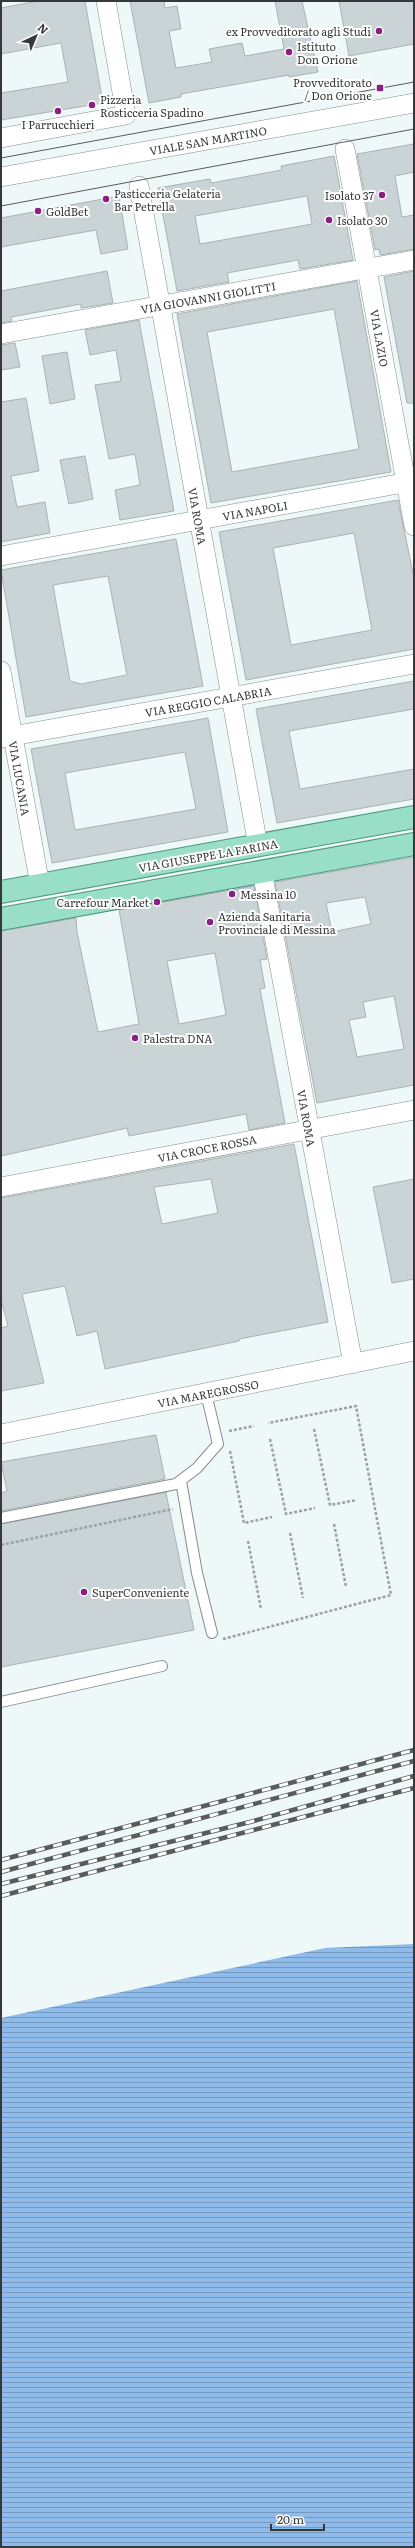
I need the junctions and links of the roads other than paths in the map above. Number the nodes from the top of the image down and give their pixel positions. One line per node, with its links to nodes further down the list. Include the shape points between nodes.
1 (106, 1): 3 (street, via 126,115)
2 (414, 103): 5 (street, VIALE SAN MARTINO)
3 (1, 138)
4 (345, 150): 8 (street, VIA LAZIO)
5 (1, 177)
6 (139, 186): 9 (street, VIA ROMA)
7 (414, 260): 8 (street, VIA GIOVANNI GIOLITTI)
8 (367, 268): 9 (street, VIA GIOVANNI GIOLITTI); 11 (street, VIA LAZIO)
9 (160, 305): 10 (street, VIA GIOVANNI GIOLITTI); 12 (street, VIA ROMA)
10 (1, 334)
11 (410, 482): 12 (street, VIA NAPOLI); 13 (street, VIA LAZIO)
12 (199, 520): 14 (street, VIA NAPOLI); 17 (street, VIA ROMA)
13 (414, 526)
14 (1, 556)
15 (414, 664): 17 (street, VIA REGGIO CALABRIA)
16 (1, 671): 18 (street, VIA LUCANIA)
17 (231, 697): 18 (street, VIA REGGIO CALABRIA); 21 (street, VIA ROMA)
18 (7, 737): 23 (street, VIA LUCANIA)
19 (414, 817): 21 (main road, VIA GIUSEPPE LA FARINA)
20 (414, 844): 22 (main road)
21 (258, 846): 23 (main road, VIA GIUSEPPE LA FARINA)
22 (262, 871): 25 (main road); 27 (street, VIA ROMA)
23 (40, 885): 24 (main road, VIA GIUSEPPE LA FARINA)
24 (1, 892)
25 (1, 919)
26 (414, 1110): 27 (street, VIA CROCE ROSSA)
27 (309, 1129): 28 (street, VIA CROCE ROSSA); 30 (street, VIA ROMA)
28 (1, 1187)
29 (414, 1351): 30 (street, VIA MAREGROSSO)
30 (353, 1364): 31 (street, VIA MAREGROSSO)
31 (206, 1393): 32 (street, VIA MAREGROSSO); 33 (lane, via 218,1444 198,1468)
32 (1, 1434)
33 (180, 1481): 34 (lane, via 176,1484); 35 (lane, via 197,1573)
34 (1, 1518)
35 (214, 1637)
36 (162, 1666): 37 (lane)
37 (1, 1702)

